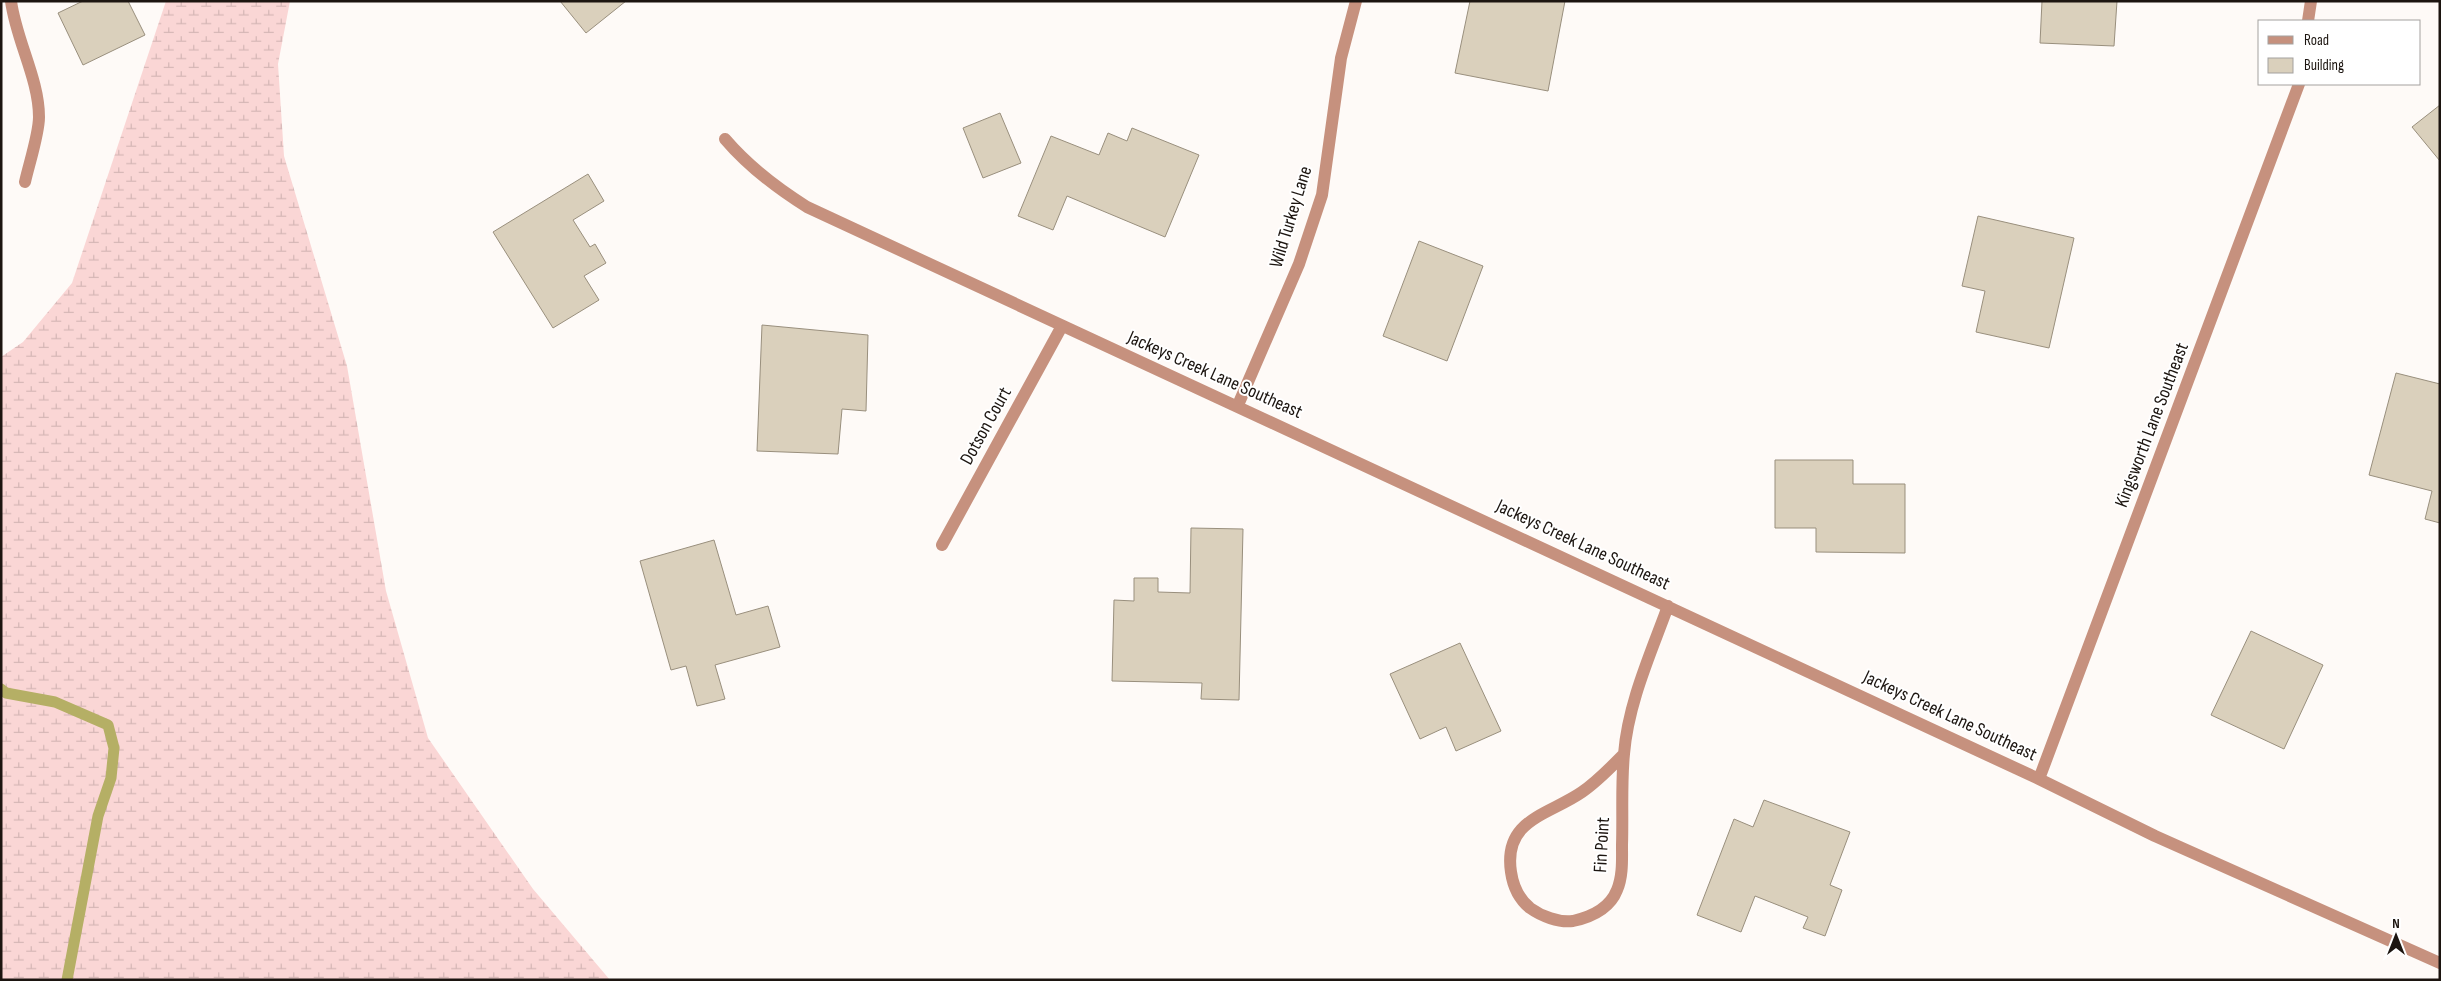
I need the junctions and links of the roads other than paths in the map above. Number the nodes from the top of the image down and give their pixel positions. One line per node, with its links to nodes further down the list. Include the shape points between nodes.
1 (11, 1): 7 (street, via 14,23 32,76 39,118)
2 (1356, 1): 9 (street, Wild Turkey Lane, via 1341,58 1322,195 1299,264)
3 (2311, 1): 4 (street)
4 (2308, 20)
5 (2299, 85): 13 (street, Kingsworth Lane Southeast)
6 (725, 139): 8 (street, Jackeys Creek Lane Southeast, via 746,164 807,207)
7 (25, 182)
8 (1062, 326): 9 (street, Jackeys Creek Lane Southeast); 10 (street, Dotson Court)
9 (1238, 405): 11 (street, Jackeys Creek Lane Southeast)
10 (942, 545)
11 (1668, 606): 12 (street, Fin Point, via 1632,709); 13 (street, Jackeys Creek Lane Southeast)
12 (1624, 754): 12 (street, Fin Point, via 1598,781 1541,813 1518,832 1512,848 1512,880 1525,904 1537,913 1569,921 1585,918 1598,912 1617,890 1622,861)
13 (2039, 779): 14 (street, Jackeys Creek Lane Southeast, via 2155,836)
14 (2440, 963)

